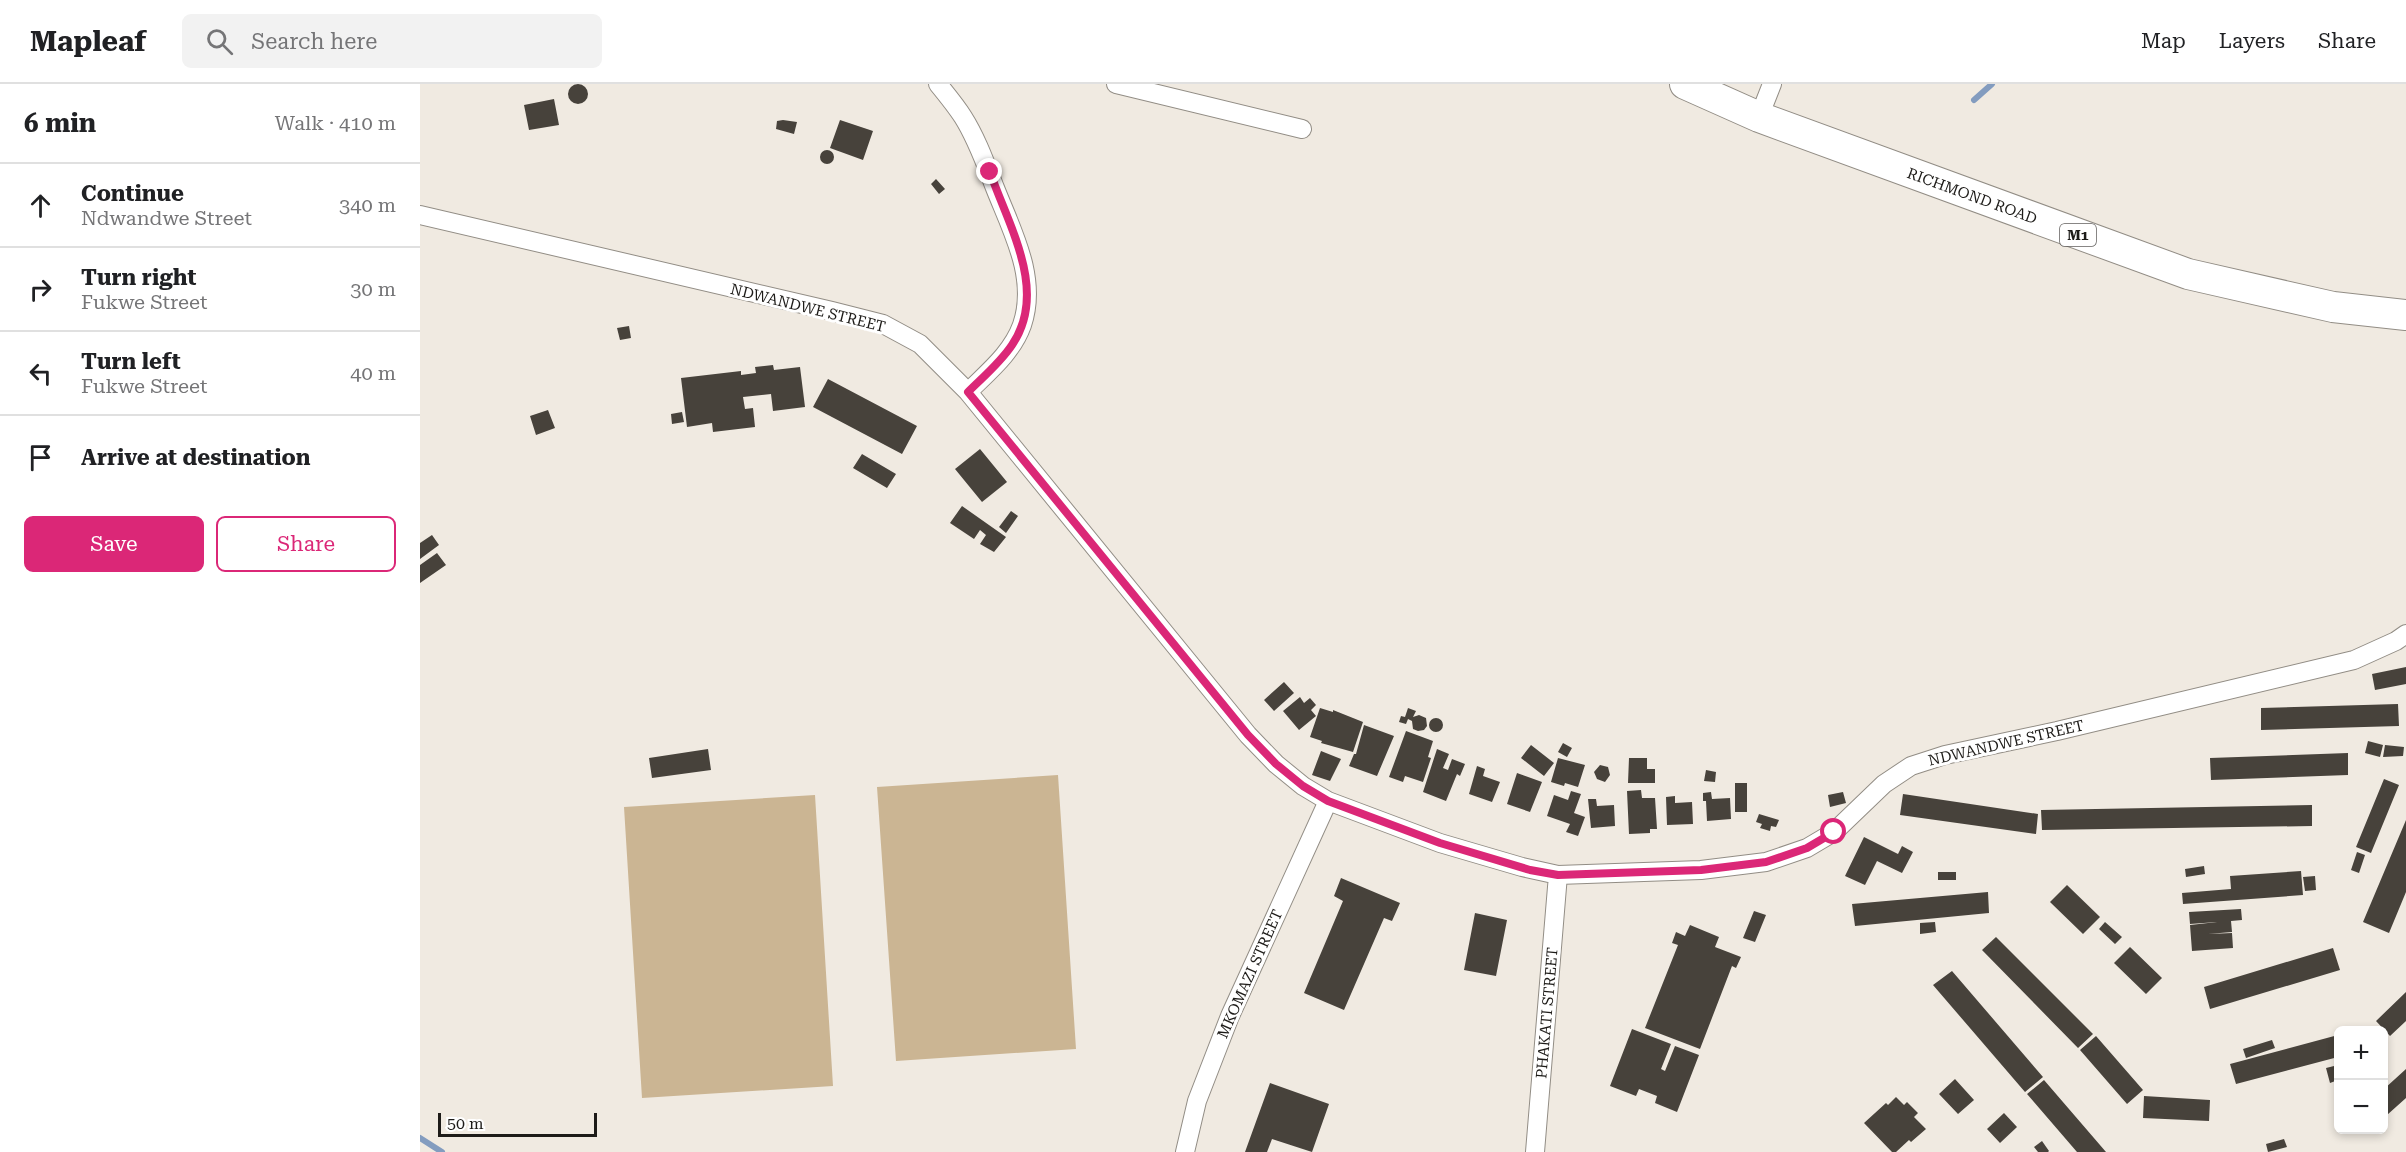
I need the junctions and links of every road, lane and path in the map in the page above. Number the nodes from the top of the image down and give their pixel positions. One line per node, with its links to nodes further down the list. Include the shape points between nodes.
1 (939, 84): 9 (street, via 963,118 990,172 1013,228 1026,278 1022,324 1014,343)
2 (1116, 84): 6 (street)
3 (1685, 84): 5 (highway, RICHMOND ROAD / M1)
4 (1772, 84): 5 (street)
5 (1760, 117): 8 (highway, RICHMOND ROAD / M1, via 2188,274 2333,307)
6 (1302, 129)
7 (420, 215): 9 (street, NDWANDWE STREET, via 883,324 920,344)
8 (2406, 315)
9 (968, 392): 11 (street, NDWANDWE STREET, via 1248,735 1276,764)
10 (2406, 634): 12 (street, NDWANDWE STREET, via 2354,660 1911,766 1884,784 1834,832 1807,848 1766,862 1701,870)
11 (1328, 801): 12 (street, NDWANDWE STREET, via 1440,843); 13 (street, MKOMAZI STREET, via 1230,1016 1197,1101)
12 (1558, 875): 14 (street, PHAKATI STREET)
13 (1185, 1152)
14 (1535, 1152)

